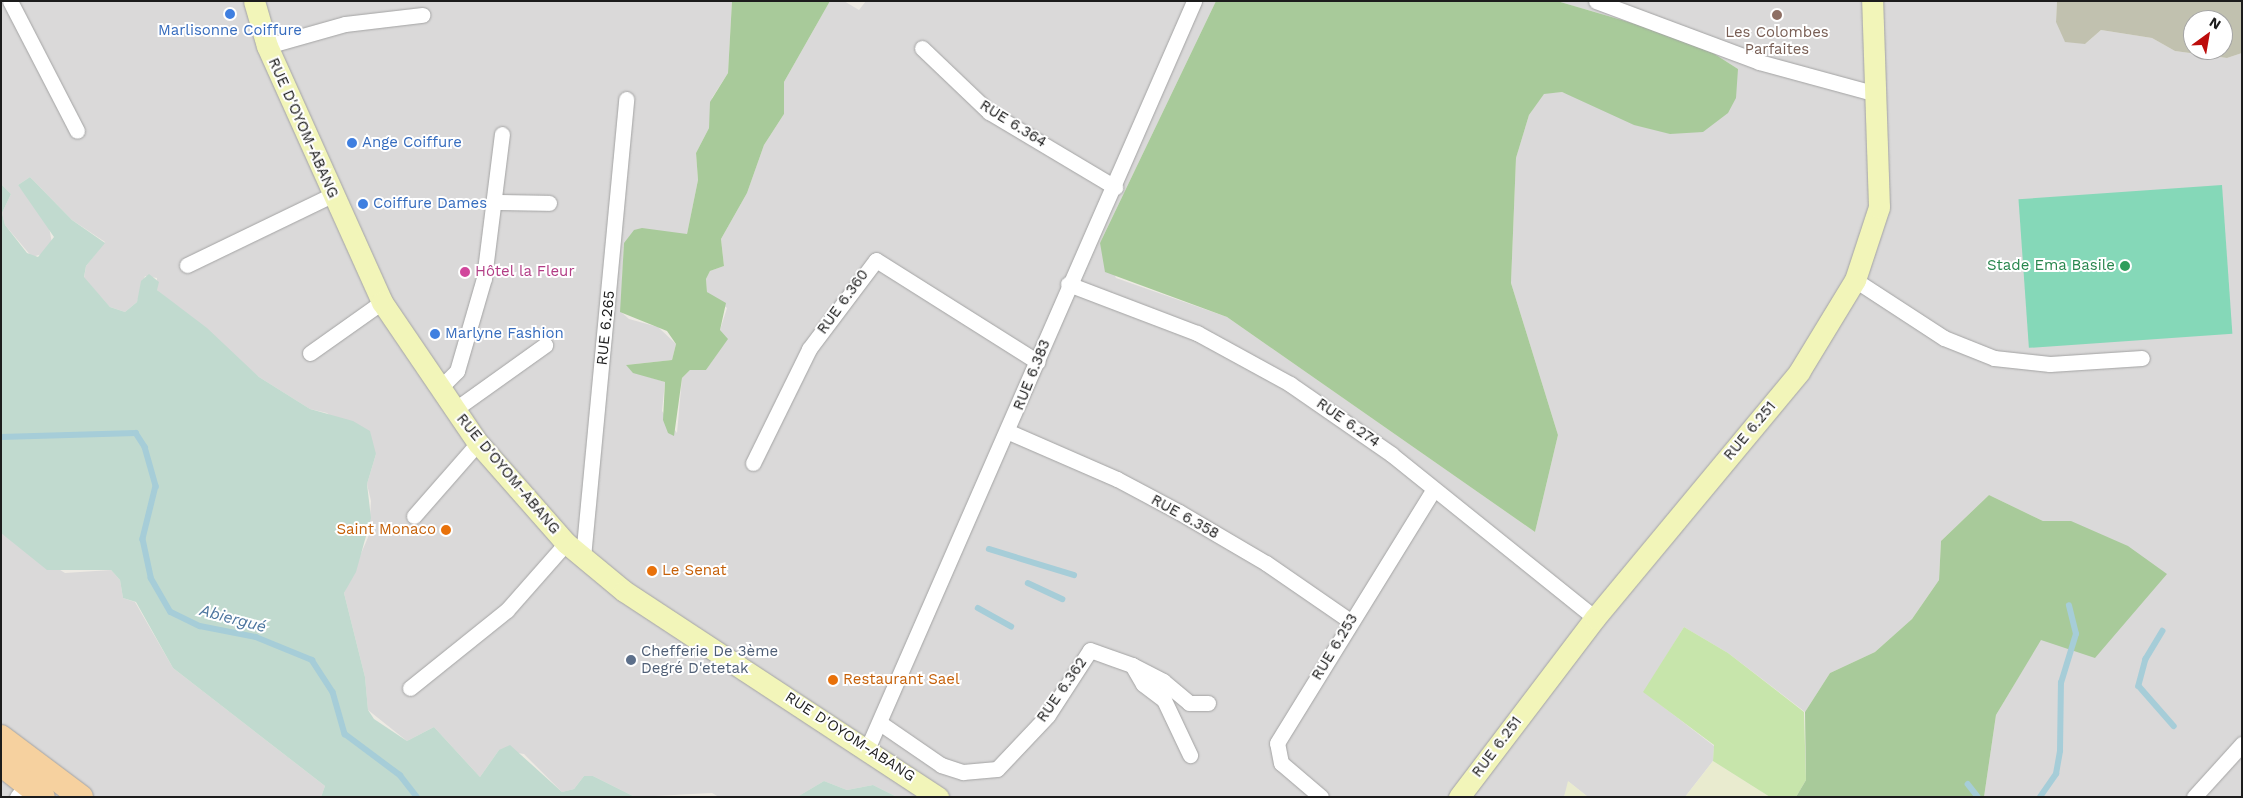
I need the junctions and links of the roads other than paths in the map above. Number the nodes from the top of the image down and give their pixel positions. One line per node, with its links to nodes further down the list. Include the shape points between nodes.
1 (10, 1): 11 (street)
2 (254, 1): 7 (main road, RUE D'OYOM-ABANG)
3 (1194, 1): 13 (street, RUE 6.383)
4 (1596, 1): 9 (street, via 1759,62)
5 (1872, 1): 9 (main road, RUE 6.251)
6 (422, 14): 7 (street, via 345,24)
7 (267, 46): 14 (main road, RUE D'OYOM-ABANG)
8 (922, 48): 13 (street, RUE 6.364, via 989,112)
9 (1877, 94): 18 (main road, RUE 6.251, via 1879,207)
10 (626, 99): 33 (street, RUE 6.265)
11 (77, 131)
12 (502, 134): 15 (street)
13 (1115, 187): 19 (street, RUE 6.383)
14 (332, 195): 17 (street); 20 (main road, RUE D'OYOM-ABANG)
15 (494, 202): 16 (street); 25 (street, via 477,304 457,371)
16 (549, 202)
17 (187, 265)
18 (1855, 280): 23 (street, via 1944,338 1994,358 2081,364); 34 (main road, RUE 6.251, via 1799,372)
19 (1068, 284): 24 (street, RUE 6.383); 30 (street, RUE 6.274, via 1197,333 1250,360 1339,415)
20 (382, 302): 22 (street); 25 (main road, RUE D'OYOM-ABANG)
21 (545, 345): 26 (street)
22 (310, 353)
23 (2142, 358)
24 (1038, 362): 27 (street, RUE 6.383); 29 (street, RUE 6.360, via 876,260 809,349)
25 (440, 388): 26 (main road, RUE D'OYOM-ABANG)
26 (454, 410): 28 (main road, RUE D'OYOM-ABANG)
27 (1009, 432): 35 (street, RUE 6.358, via 1178,512 1266,563); 39 (street, RUE 6.383, via 897,671)
28 (478, 443): 31 (street); 32 (main road, RUE D'OYOM-ABANG)
29 (753, 464)
30 (1433, 490): 34 (street, RUE 6.274); 35 (street, RUE 6.253)
31 (414, 516)
32 (566, 543): 33 (main road, RUE D'OYOM-ABANG); 37 (street, via 507,610)
33 (583, 557): 42 (main road, RUE D'OYOM-ABANG, via 681,630)
34 (1595, 618): 49 (main road, RUE 6.251)
35 (1350, 621): 48 (street, RUE 6.253, via 1277,743 1281,763)
36 (1132, 665): 38 (street, via 1163,681 1189,703); 39 (street, RUE 6.362, via 1090,650 1048,715 997,769 963,772 941,764); 43 (street, via 1143,684 1164,700)
37 (410, 688)
38 (1208, 703)
39 (880, 723): 42 (street, RUE 6.383)
40 (1, 737): 46 (main road)
41 (2242, 744): 50 (street)
42 (868, 747): 47 (main road, RUE D'OYOM-ABANG)
43 (1190, 756)
44 (1, 764): 45 (main road)
45 (29, 793)
46 (81, 797)
47 (938, 797)
48 (1321, 797)
49 (1459, 797)
50 (2194, 797)

